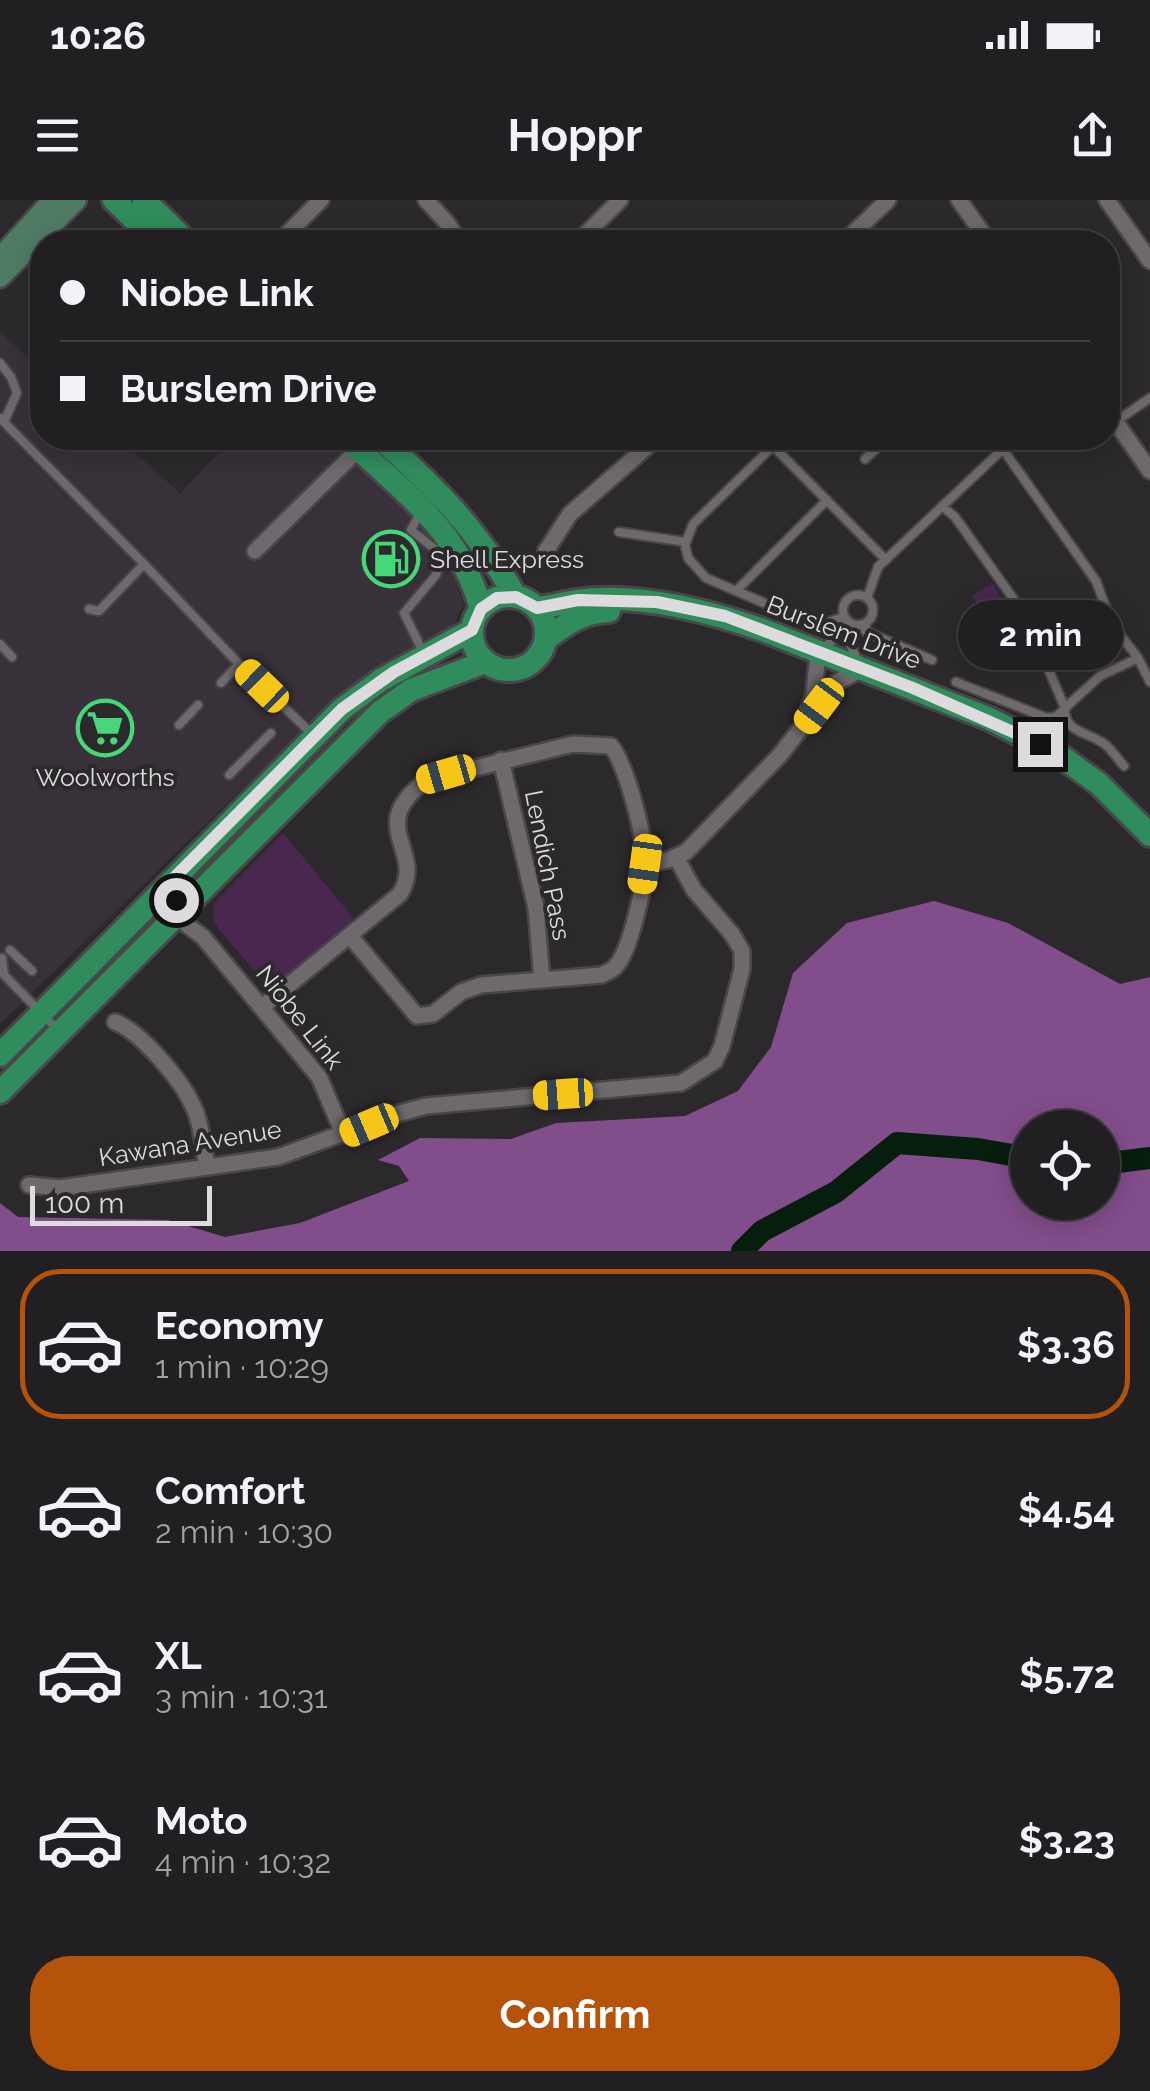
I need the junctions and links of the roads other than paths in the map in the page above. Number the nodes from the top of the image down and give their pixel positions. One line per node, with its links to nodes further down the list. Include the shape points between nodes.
1 (53, 200): 20 (street)
2 (76, 200): 11 (street)
3 (114, 200): 12 (main road)
4 (144, 200): 13 (main road)
5 (321, 200): 14 (street)
6 (426, 200): 15 (street)
7 (620, 200): 16 (street)
8 (888, 200): 17 (street)
9 (959, 200): 18 (street)
10 (1106, 200): 21 (street)
11 (47, 230)
12 (144, 230)
13 (175, 230)
14 (292, 230)
15 (452, 230)
16 (590, 230)
17 (857, 230)
18 (980, 230)
19 (30, 247): 22 (street)
20 (0, 258)
21 (1150, 261)
22 (0, 278)
23 (0, 363): 26 (lane, via 17,392)
24 (1150, 398): 25 (lane)
25 (1120, 413)
26 (2, 420): 28 (lane)
27 (1120, 429): 41 (street)
28 (30, 448)
29 (32, 450): 50 (lane)
30 (350, 450): 47 (street)
31 (367, 450): 46 (main road)
32 (394, 450): 40 (main road)
33 (637, 450): 48 (street, via 570,514)
34 (769, 450): 45 (lane, via 693,524)
35 (777, 450): 42 (lane)
36 (875, 450): 39 (lane)
37 (1002, 450): 43 (lane)
38 (1005, 450): 64 (lane, via 1096,582 1112,624)
39 (865, 459)
40 (411, 465): 46 (main road, via 450,518); 53 (main road, via 470,526)
41 (1150, 471)
42 (827, 500): 49 (lane); 51 (lane)
43 (942, 506): 49 (lane); 74 (lane, via 1025,615)
44 (619, 532): 45 (lane)
45 (686, 542): 51 (lane, via 696,570)
46 (448, 545): 56 (main road, via 470,575); 62 (lane, via 436,576 404,613)
47 (255, 551)
48 (546, 551)
49 (886, 560): 52 (lane)
50 (144, 564): 55 (lane, via 99,611); 66 (lane)
51 (736, 591): 57 (lane, via 819,624)
52 (867, 598): 57 (lane, via 848,598 843,606); 58 (lane, via 873,611)
53 (526, 602): 54 (main road, Burslem Drive); 56 (main road, Burslem Drive, via 497,598); 59 (main road)
54 (657, 602): 59 (main road, Burslem Drive, via 592,612); 61 (main road, Burslem Drive, via 725,616)
55 (89, 610)
56 (477, 620): 62 (main road, Burslem Drive); 67 (main road)
57 (849, 621): 58 (lane); 61 (lane); 68 (lane, via 848,640)
58 (866, 623): 65 (lane, via 865,631)
59 (546, 638): 67 (main road, Burslem Drive, via 536,659 517,670)
60 (0, 644): 63 (lane)
61 (818, 652): 68 (main road, Burslem Drive); 76 (street, via 814,694)
62 (424, 654): 67 (main road, via 445,667); 78 (main road, Burslem Drive)
63 (12, 657)
64 (1138, 658): 70 (lane); 74 (lane, via 1100,676)
65 (932, 660)
66 (239, 664): 71 (lane); 78 (lane)
67 (474, 665): 72 (main road, Burslem Drive)
68 (862, 669): 76 (street, via 838,682); 82 (main road, Burslem Drive, via 1058,754)
69 (956, 682): 74 (lane, via 1046,718)
70 (1150, 682)
71 (221, 683)
72 (411, 690): 78 (main road, via 387,696 334,740 322,743); 86 (main road, Burslem Drive, via 368,723)
73 (198, 706): 75 (lane)
74 (1065, 708): 80 (lane, via 1069,725 1104,743)
75 (179, 726)
76 (801, 730): 83 (street)
77 (270, 734): 81 (lane)
78 (314, 736): 85 (main road, Burslem Drive)
79 (501, 760): 84 (street, via 573,744 611,746 622,761); 87 (street, via 426,780 409,792 397,822 406,884); 92 (street, Lendich Pass, via 536,908)
80 (1124, 766)
81 (229, 775)
82 (1150, 834)
83 (676, 858): 84 (street); 100 (street, Kawana Avenue, via 742,951 722,1046 706,1069 664,1087 426,1106)
84 (645, 864): 92 (street, via 616,967 602,975)
85 (162, 891): 86 (street, Niobe Link); 95 (main road, Burslem Drive)
86 (181, 912): 94 (street, Niobe Link, via 194,918); 97 (main road, Burslem Drive)
87 (350, 936): 92 (street, via 417,1016 433,1014 470,987); 94 (street)
88 (10, 950): 90 (lane)
89 (2, 958): 91 (lane)
90 (32, 970)
91 (8, 980): 93 (lane); 95 (lane)
92 (542, 980)
93 (0, 988)
94 (262, 1007): 100 (street, Niobe Link, via 319,1077)
95 (40, 1014): 97 (lane); 98 (main road, Burslem Drive)
96 (115, 1022): 101 (street, via 136,1032 191,1100)
97 (61, 1033): 99 (main road, Burslem Drive)
98 (0, 1055)
99 (0, 1092)
100 (344, 1135): 101 (street, Kawana Avenue, via 278,1157)
101 (207, 1167): 102 (street, Kawana Avenue, via 60,1188)
102 (29, 1185)

